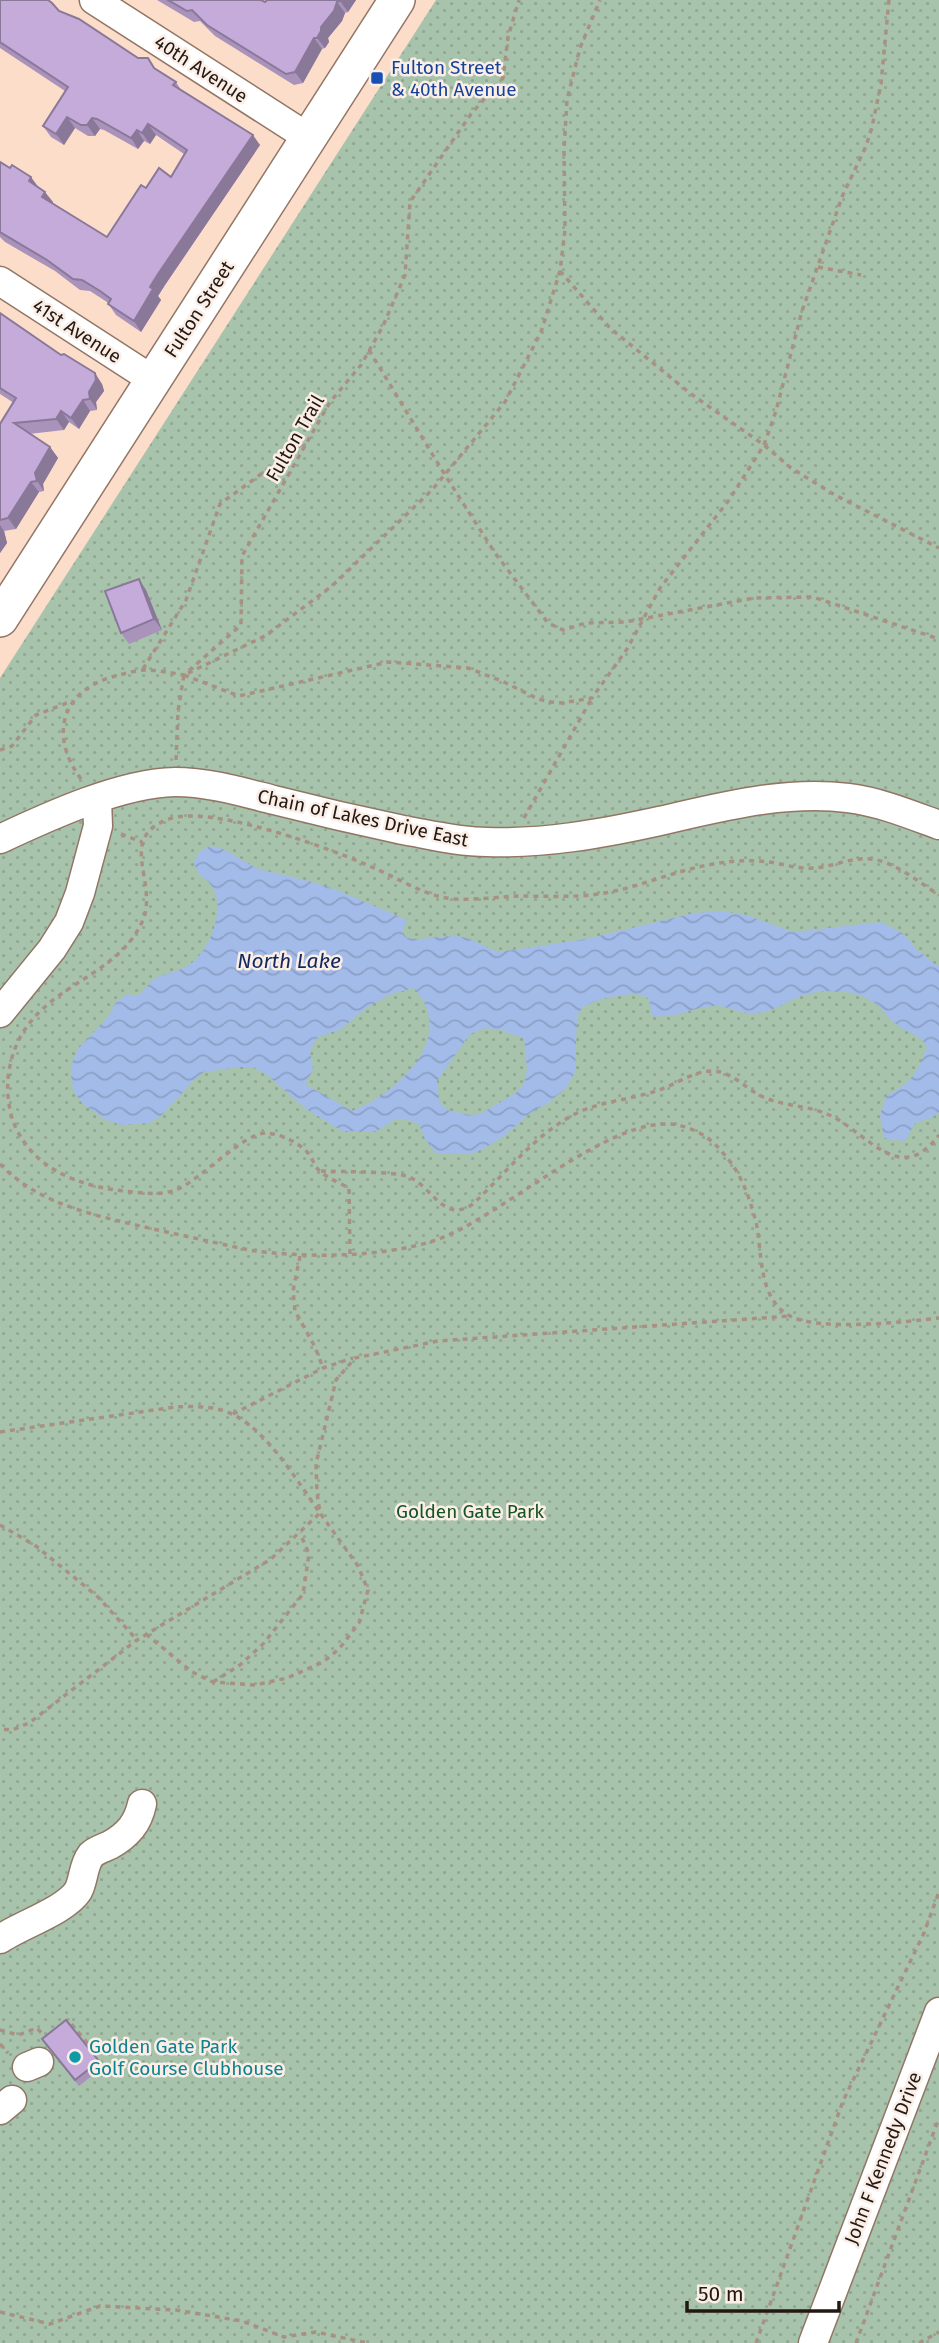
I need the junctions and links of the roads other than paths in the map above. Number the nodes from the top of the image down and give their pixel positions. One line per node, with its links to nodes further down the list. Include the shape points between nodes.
1 (94, 0): 3 (street, 40th Avenue)
2 (397, 0): 3 (main road, Fulton Street)
3 (309, 138): 5 (main road, Fulton Street)
4 (0, 281): 5 (street, 41st Avenue)
5 (153, 380): 6 (main road, Fulton Street)
6 (0, 619)
7 (97, 800): 8 (street, Chain of Lakes Drive East, via 174,782 210,785 483,842 553,840 740,803 804,796 871,802); 9 (street, Chain of Lakes Drive East); 10 (street, via 98,826 69,922)
8 (939, 825)
9 (0, 839)
10 (0, 1013)
11 (142, 1804): 12 (street, via 126,1834 91,1856 78,1891 68,1901)
12 (0, 1938)
13 (939, 2012): 14 (street, John F Kennedy Drive)
14 (813, 2343)

